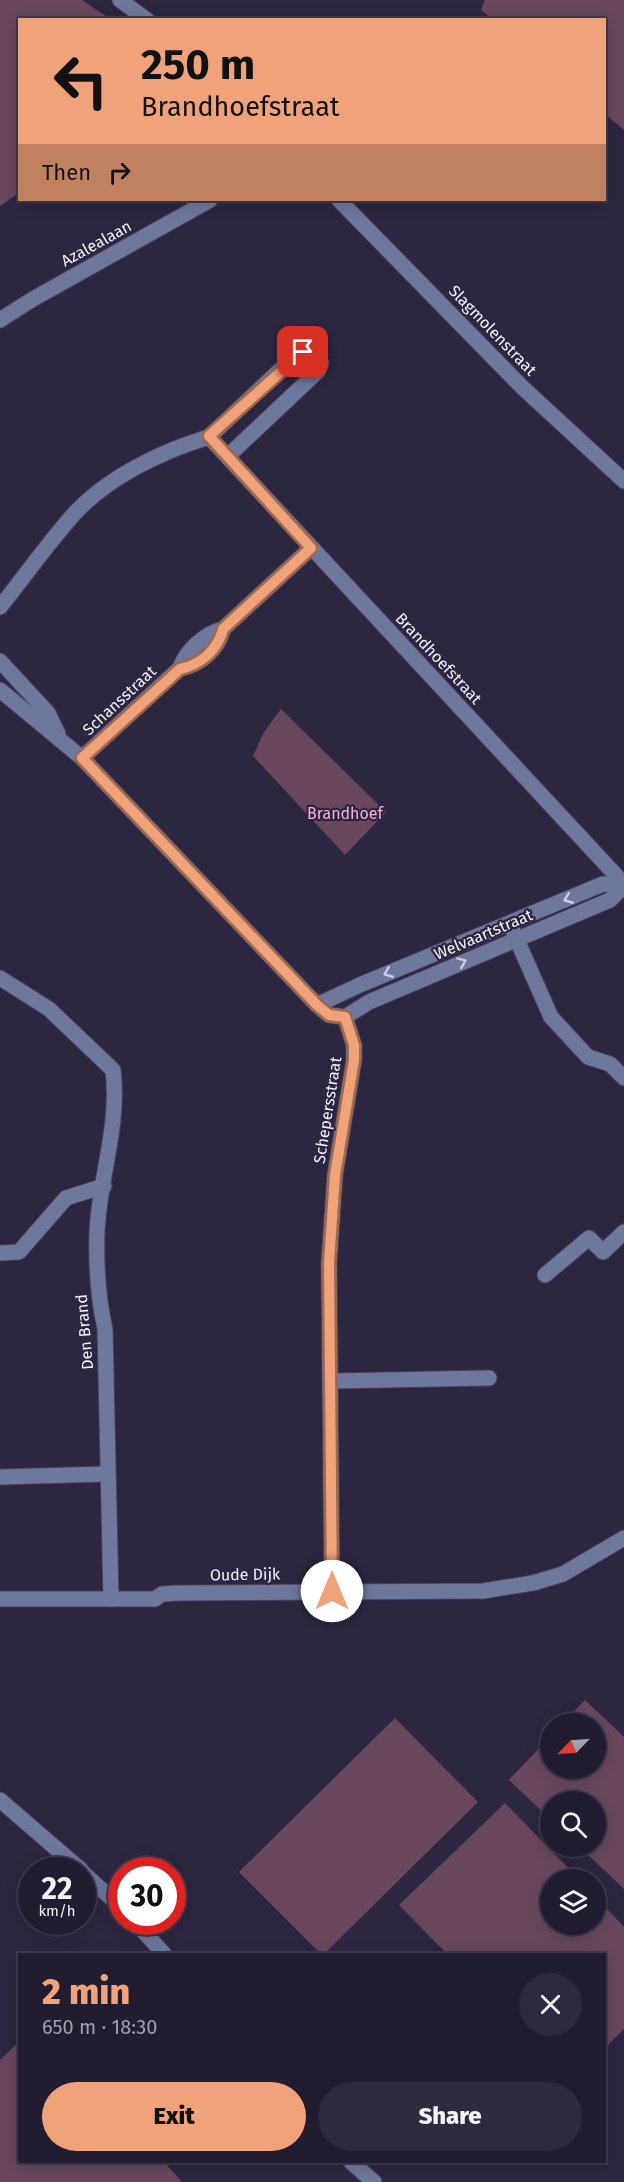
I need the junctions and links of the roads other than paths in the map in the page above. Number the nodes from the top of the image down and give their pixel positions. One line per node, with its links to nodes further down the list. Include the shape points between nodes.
1 (120, 0): 2 (street)
2 (144, 18)
3 (208, 201): 5 (street, Azalealaan)
4 (340, 201): 8 (street, Slagmolenstraat, via 522,387)
5 (0, 321)
6 (209, 436): 7 (street, Brandhoefstraat); 7 (street, via 294,357 303,352 316,354 321,363 318,370); 10 (street, via 190,442 100,490 75,513)
7 (228, 456): 9 (street, Brandhoefstraat)
8 (624, 481)
9 (311, 548): 14 (street, Schansstraat, via 223,629 220,640 204,658 194,666 180,669); 15 (street, Brandhoefstraat)
10 (0, 607)
11 (0, 661): 13 (street, via 48,713)
12 (0, 690): 13 (street)
13 (59, 737): 14 (street)
14 (82, 758): 21 (street)
15 (624, 885): 16 (street, Welvaartstraat, one-way to 16, via 603,884); 17 (street, Welvaartstraat, via 610,900)
16 (510, 922): 17 (street); 19 (street, Welvaartstraat, one-way to 19)
17 (517, 939): 20 (street, Welvaartstraat, one-way to 17); 23 (street, via 551,1017 588,1057 610,1064)
18 (0, 978): 24 (street, Den Brand, via 49,1009 113,1070 112,1140)
19 (362, 984): 20 (street); 21 (street, Welvaartstraat)
20 (369, 1002): 22 (street)
21 (317, 1005): 22 (street, via 329,1015)
22 (345, 1017): 29 (street, Schepersstraat, via 354,1045 354,1060 331,1218 328,1322)
23 (624, 1078)
24 (104, 1186): 26 (street, via 66,1198 18,1252); 30 (street, Den Brand, via 97,1232 98,1297 105,1329)
25 (624, 1232): 27 (street, via 603,1252 589,1238)
26 (0, 1253)
27 (545, 1275)
28 (489, 1378): 29 (street)
29 (332, 1381): 33 (street, Schepersstraat)
30 (107, 1474): 31 (street); 35 (street, Den Brand)
31 (0, 1477)
32 (624, 1538): 33 (street, Oude Dijk, via 563,1574 533,1583 483,1591)
33 (332, 1591): 35 (street, Oude Dijk, via 177,1593 155,1599)
34 (0, 1599): 35 (street, Oude Dijk)
35 (111, 1599)
36 (0, 1800): 37 (street)
37 (66, 1857)
38 (96, 1884): 39 (street)
39 (108, 1895)
40 (147, 1935): 41 (street)
41 (163, 1953)
42 (352, 2163): 43 (street)
43 (374, 2182)

